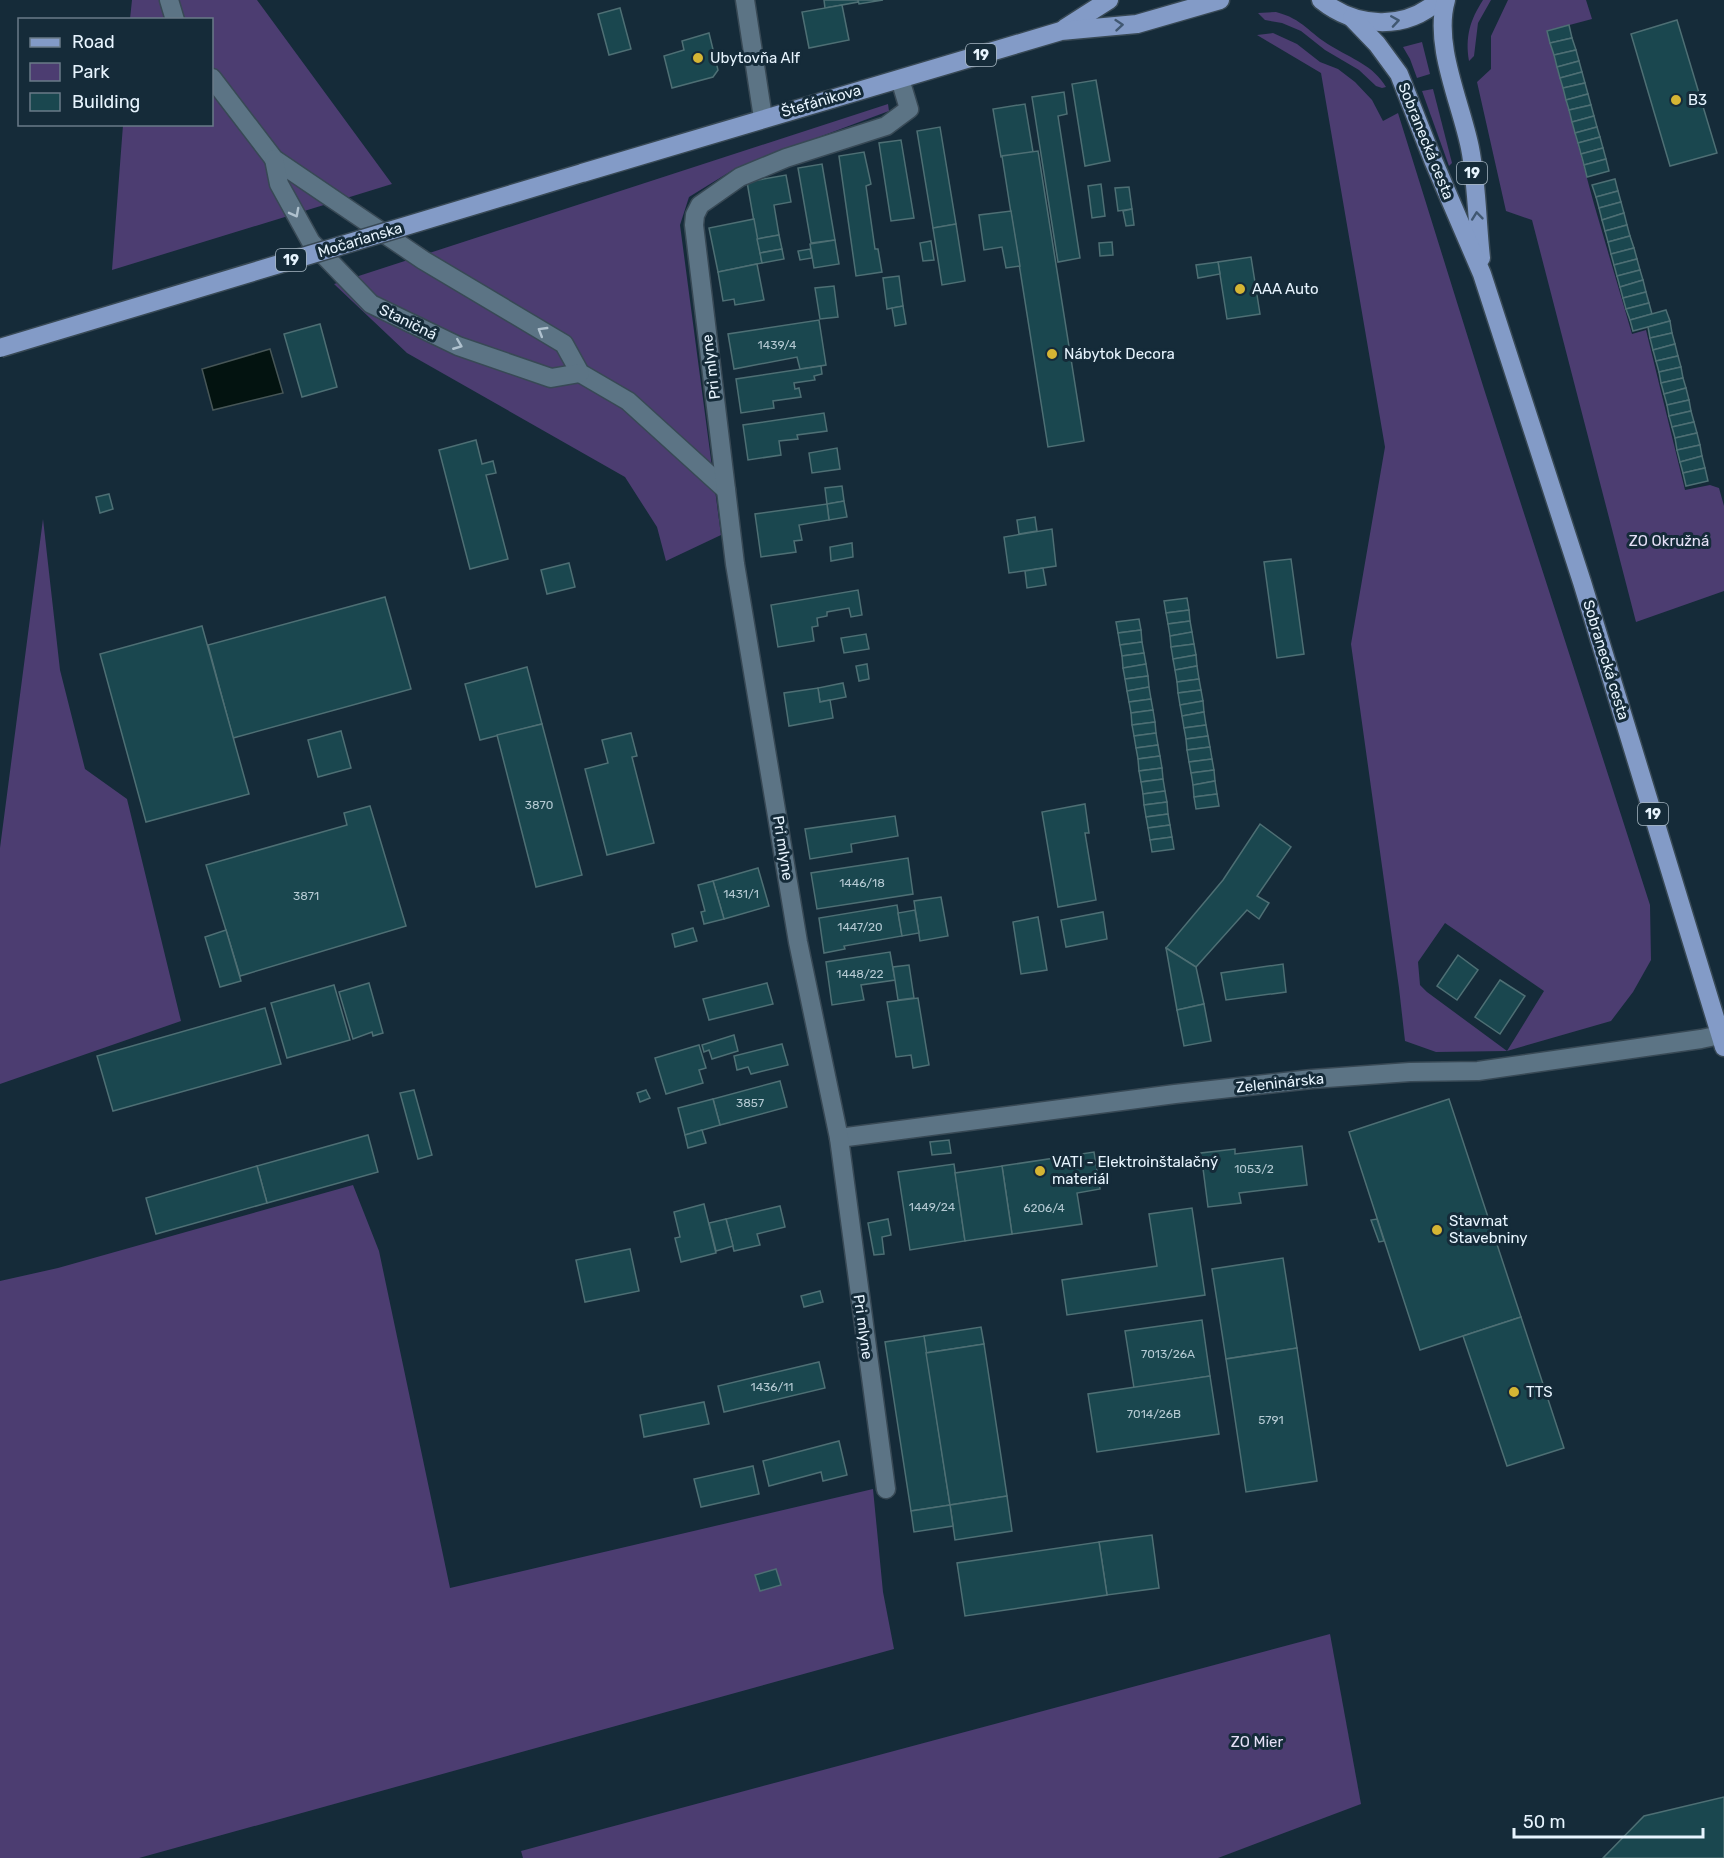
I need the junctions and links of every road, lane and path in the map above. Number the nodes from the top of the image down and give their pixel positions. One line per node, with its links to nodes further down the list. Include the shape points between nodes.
1 (169, 0): 8 (street)
2 (745, 0): 13 (street)
3 (1109, 0): 10 (main road, 19)
4 (1220, 0): 10 (main road, 19, one-way to 4, via 1137,24)
5 (1320, 0): 9 (main road, 19)
6 (1439, 0): 9 (main road, 19, one-way to 6, via 1370,22 1405,19 1422,13)
7 (1446, 0): 16 (main road, Sobranecká cesta / 19, one-way to 7, via 1470,149 1444,39)
8 (174, 18)
9 (1352, 18): 16 (main road, Sobranecká cesta / 19, via 1399,74)
10 (1061, 31): 12 (main road, Štefánikova / 19)
11 (213, 79): 14 (street, Staničná)
12 (900, 79): 13 (main road, Štefánikova / 19); 19 (street, Pri mlyne, via 909,109 886,126 740,177 700,205 695,214)
13 (763, 118): 15 (main road, Štefánikova / 19)
14 (274, 159): 18 (street, Staničná, one-way to 14, via 564,344 423,260); 18 (street, Staničná, one-way to 18, via 279,183 311,242 371,304 458,346 551,378)
15 (582, 173): 17 (main road, Močarianska / 19, bridge)
16 (1482, 274): 20 (main road, Sobranecká cesta / 19, via 1582,582)
17 (0, 348)
18 (580, 373): 19 (street, via 628,401)
19 (726, 490): 21 (street, Pri mlyne, via 798,942)
20 (1722, 1041): 21 (street, Zeleninárska, via 1701,1039 1478,1071 1312,1079 1175,1094)
21 (839, 1138): 22 (street, Pri mlyne)
22 (886, 1489)

